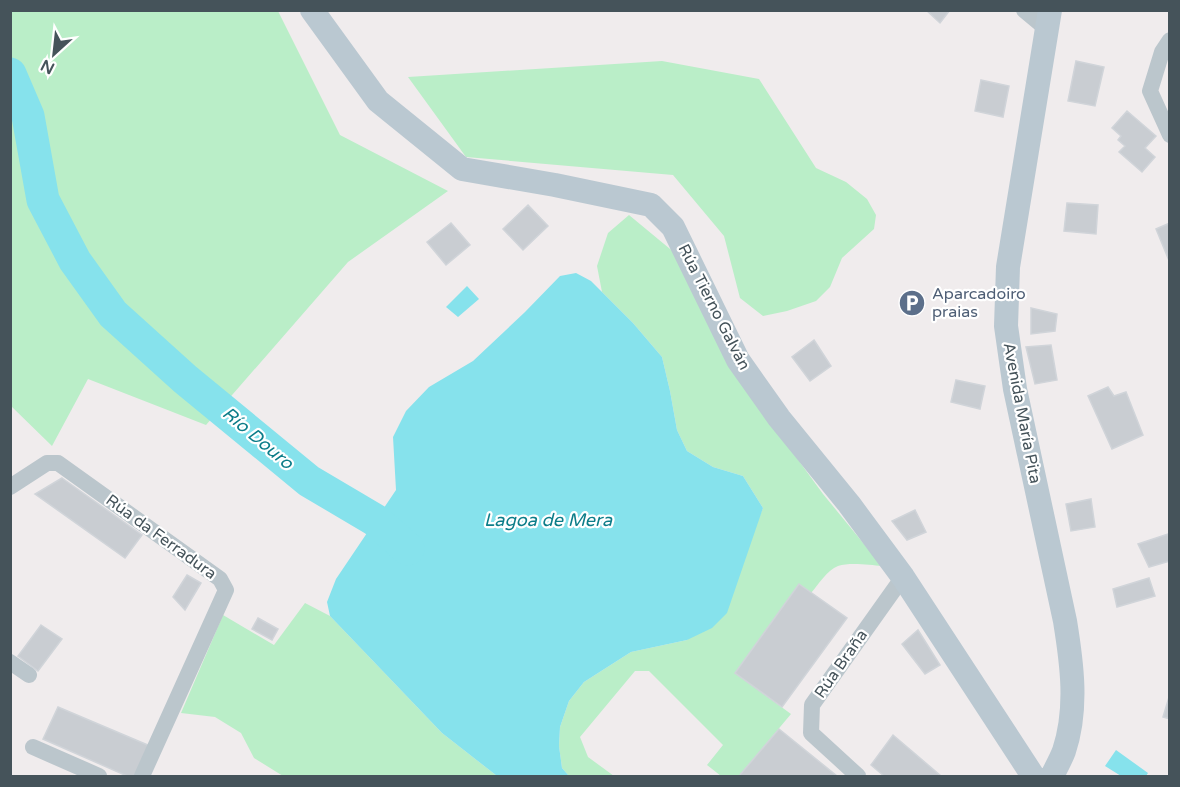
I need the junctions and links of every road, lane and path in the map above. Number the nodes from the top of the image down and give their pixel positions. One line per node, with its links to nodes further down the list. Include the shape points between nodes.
1 (312, 10): 7 (street, Rúa Tierno Galván, via 378,101 462,169 651,205 673,227 738,360)
2 (1024, 10): 3 (street)
3 (1049, 20): 15 (street, Avenida María Pita, via 1008,267 1006,326 1015,389 1071,655 1070,722)
4 (1170, 40): 5 (street, via 1162,52 1150,91)
5 (1170, 135)
6 (10, 487): 12 (street, Rúa da Ferradura, via 47,463 58,464 220,579 226,590)
7 (903, 577): 13 (street, Rúa Braña, via 812,705 811,733); 14 (street, Rúa Tierno Galván)
8 (10, 663): 9 (street)
9 (29, 675)
10 (33, 747): 11 (street)
11 (99, 777)
12 (142, 777)
13 (858, 777)
14 (1033, 777)
15 (1053, 777)

